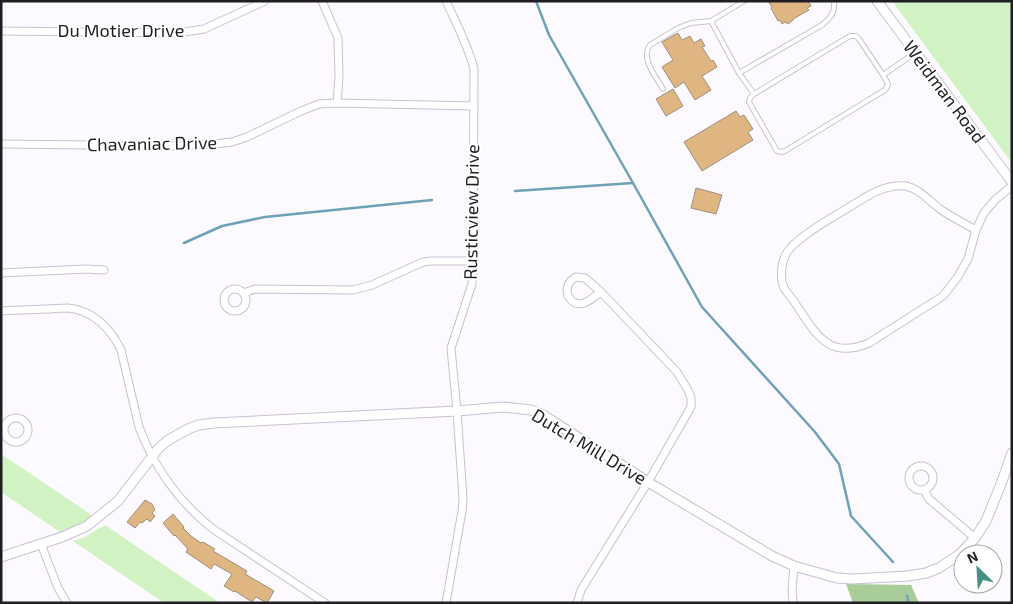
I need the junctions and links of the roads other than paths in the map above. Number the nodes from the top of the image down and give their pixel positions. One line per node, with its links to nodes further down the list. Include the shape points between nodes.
1 (265, 1): 8 (street, Du Motier Drive, via 215,25 194,31)
2 (322, 1): 14 (street, via 338,38)
3 (446, 1): 15 (street, Rusticview Drive, via 474,69)
4 (744, 1): 7 (lane)
5 (834, 1): 10 (lane, via 832,16 822,25)
6 (877, 1): 9 (street, Weidman Road)
7 (711, 21): 10 (lane); 12 (lane, via 678,28 647,48 649,66)
8 (1, 31)
9 (915, 53): 11 (lane); 17 (street, Weidman Road)
10 (739, 73): 13 (lane)
11 (883, 75): 13 (lane, via 860,39 850,36); 13 (lane, via 888,86 885,90 781,152 752,109 749,102)
12 (663, 89)
13 (754, 94)
14 (338, 103): 15 (street, Chavaniac Drive); 16 (street, Chavaniac Drive, via 319,104 232,142 179,146)
15 (474, 106): 19 (street, Rusticview Drive)
16 (1, 144)
17 (1012, 184): 18 (street, via 984,213)
18 (976, 230): 18 (street, via 915,190 905,186 883,189 826,221 789,249 782,264 784,287 813,328 829,344 838,348 860,347 943,296 968,259)
19 (473, 261): 23 (street, via 423,262 353,290 255,289); 25 (street, Rusticview Drive, via 472,284 451,348)
20 (104, 270): 21 (street)
21 (1, 273)
22 (601, 292): 22 (street, via 581,277 567,286 568,295 576,303 585,302); 28 (street, via 677,372 691,398 691,407)
23 (244, 293)
24 (1, 311): 27 (street, via 70,308 89,314 103,324 120,350 139,427)
25 (457, 411): 27 (street, Dutch Mill Drive, via 198,425 167,441); 28 (street, Dutch Mill Drive, via 502,407 531,410); 36 (street, Rusticview Drive, via 463,498)
26 (1012, 453): 30 (street, Dutch Mill Drive, via 986,521)
27 (153, 456): 31 (street, Dutch Mill Drive, via 118,501 100,517 87,526); 35 (street, via 176,492 202,520)
28 (648, 482): 33 (street, Dutch Mill Drive); 37 (street, via 581,590)
29 (924, 490): 30 (street, via 929,499)
30 (975, 538): 33 (street, Dutch Mill Drive, via 950,562 908,576 836,578)
31 (41, 544): 32 (street, Dutch Mill Drive); 34 (street, via 58,588)
32 (1, 557)
33 (794, 566): 38 (street)
34 (68, 603)
35 (325, 603)
36 (446, 603)
37 (577, 603)
38 (793, 603)

